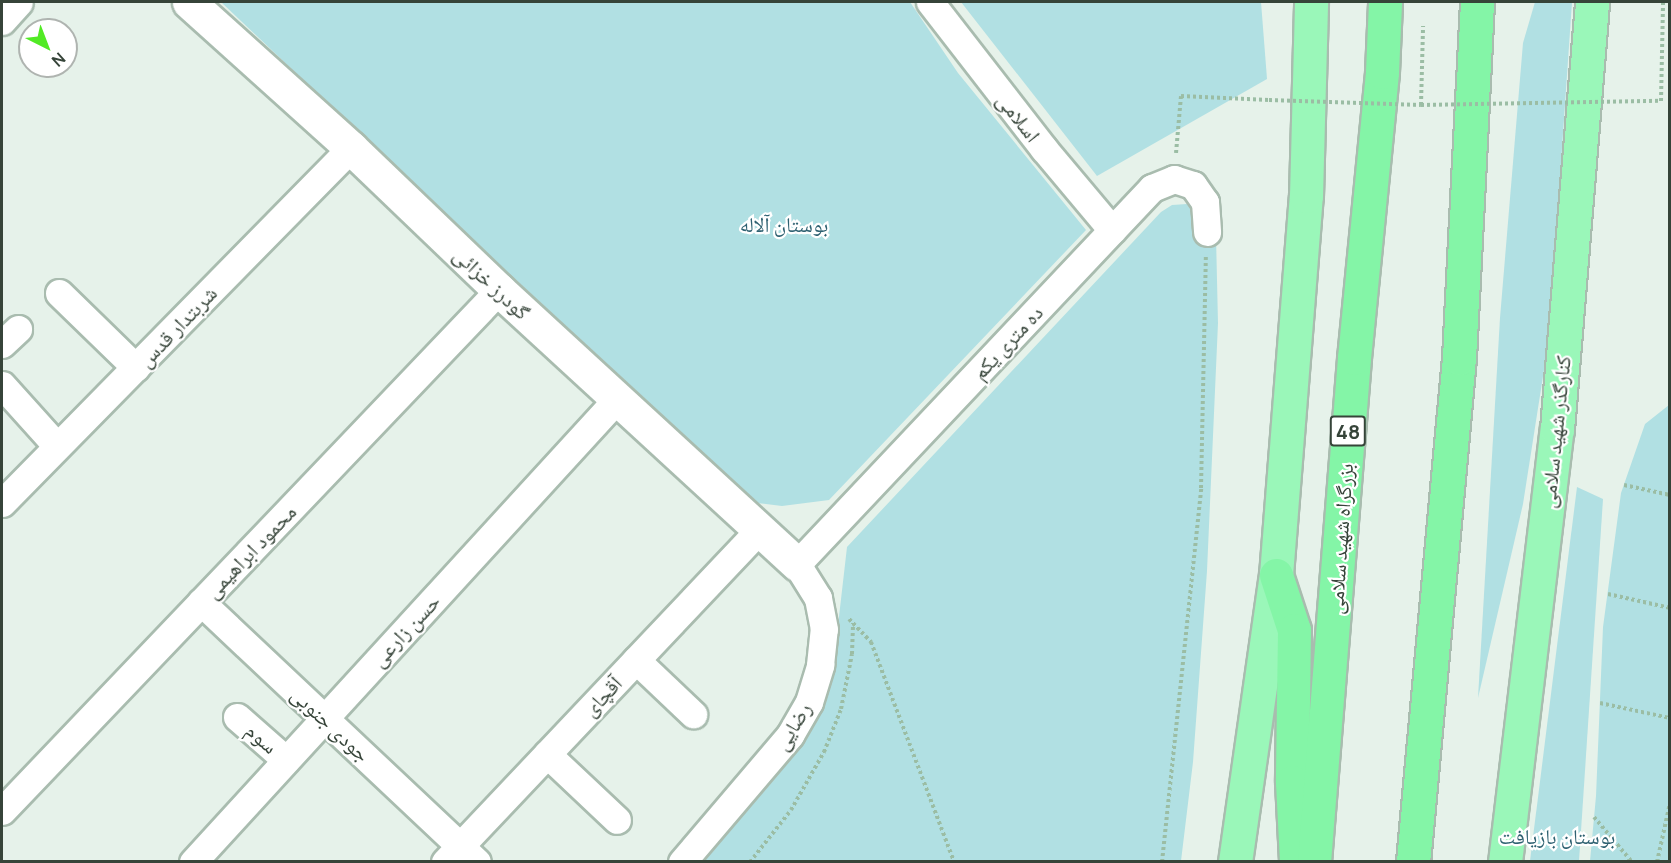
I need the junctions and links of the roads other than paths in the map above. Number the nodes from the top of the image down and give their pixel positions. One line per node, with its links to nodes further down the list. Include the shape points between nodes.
1 (19, 2): 8 (street)
2 (189, 2): 9 (street, گودرز خزائی)
3 (930, 2): 10 (street, اسلامی)
4 (1311, 2): 21 (main road, via 1306,196)
5 (1385, 2): 36 (highway, بزرگراه شهید سلامی / 48)
6 (1477, 2): 37 (highway, via 1460,358)
7 (1592, 2): 38 (main road, کنارگذر شهید سلامی, via 1557,429)
8 (2, 21)
9 (351, 148): 12 (street, گودرز خزائی); 14 (street, شربتدار قدس)
10 (1112, 230): 11 (street, ده متری یکم, via 1152,188 1174,179 1193,185 1205,202); 20 (street, ده متری یکم)
11 (1207, 232)
12 (498, 290): 16 (street, گودرز خزائی); 22 (street, محمود ابراهیمی)
13 (59, 293): 14 (street)
14 (136, 368): 17 (street, شربتدار قدس)
15 (2, 385): 17 (street)
16 (617, 399): 19 (street, گودرز خزائی); 26 (street, حسن زارعی)
17 (57, 446): 18 (street, شربتدار قدس)
18 (2, 503)
19 (759, 530): 20 (street, گودرز خزائی); 23 (street, آقچای)
20 (797, 564): 33 (street, رضایی, via 818,598 824,629 820,664 809,702 790,735)
21 (1276, 575): 34 (main road); 35 (highway, via 1294,630 1292,782)
22 (201, 602): 26 (street, جودی جنوبی); 29 (street, محمود ابراهیمی)
23 (636, 660): 24 (street); 27 (street, آقچای)
24 (693, 714)
25 (237, 717): 28 (street, سوم)
26 (324, 718): 28 (street, حسن زارعی); 31 (street, جودی جنوبی)
27 (547, 754): 30 (street); 31 (street, آقچای)
28 (286, 760): 32 (street, حسن زارعی)
29 (2, 812)
30 (617, 820)
31 (461, 856)
32 (193, 861)
33 (682, 861)
34 (1235, 861)
35 (1296, 861)
36 (1314, 861)
37 (1413, 861)
38 (1505, 861)

